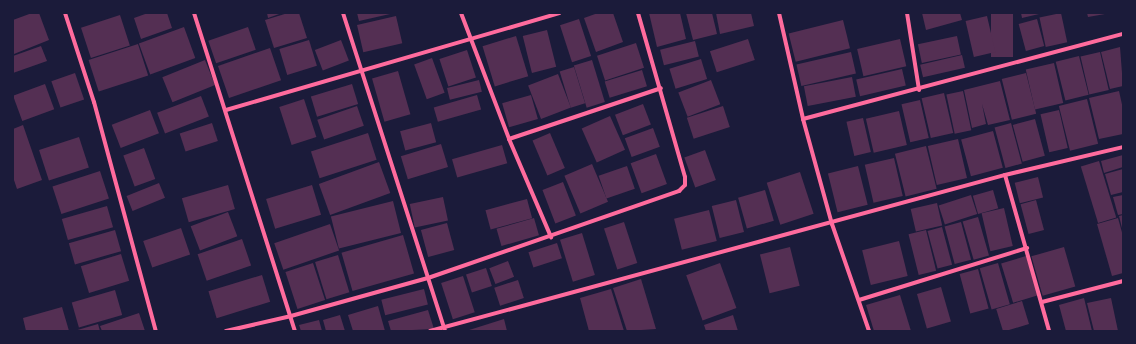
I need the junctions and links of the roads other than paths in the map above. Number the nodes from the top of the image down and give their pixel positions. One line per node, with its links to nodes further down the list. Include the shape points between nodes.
1 (65, 13): 28 (street, via 94,102)
2 (194, 13): 14 (street)
3 (343, 13): 11 (street)
4 (461, 13): 10 (street)
5 (559, 13): 10 (street)
6 (638, 13): 12 (street)
7 (779, 13): 15 (street)
8 (907, 13): 13 (street)
9 (1123, 34): 13 (street)
10 (470, 38): 11 (street); 16 (street)
11 (362, 70): 14 (street); 22 (street)
12 (661, 88): 16 (street); 20 (street, via 685,185 670,196)
13 (919, 90): 15 (street)
14 (226, 110): 26 (street)
15 (803, 119): 19 (street)
16 (509, 139): 20 (street)
17 (1123, 147): 18 (street)
18 (1005, 175): 19 (street); 21 (street)
19 (832, 224): 24 (street); 27 (street, via 640,272)
20 (551, 237): 22 (street)
21 (1027, 248): 24 (street); 25 (street)
22 (428, 278): 26 (street); 27 (street)
23 (1123, 280): 25 (street)
24 (859, 300): 32 (street)
25 (1042, 302): 33 (street)
26 (291, 316): 29 (street); 30 (street)
27 (445, 329): 31 (street)
28 (156, 331)
29 (226, 331)
30 (295, 331)
31 (430, 331)
32 (868, 331)
33 (1049, 331)

